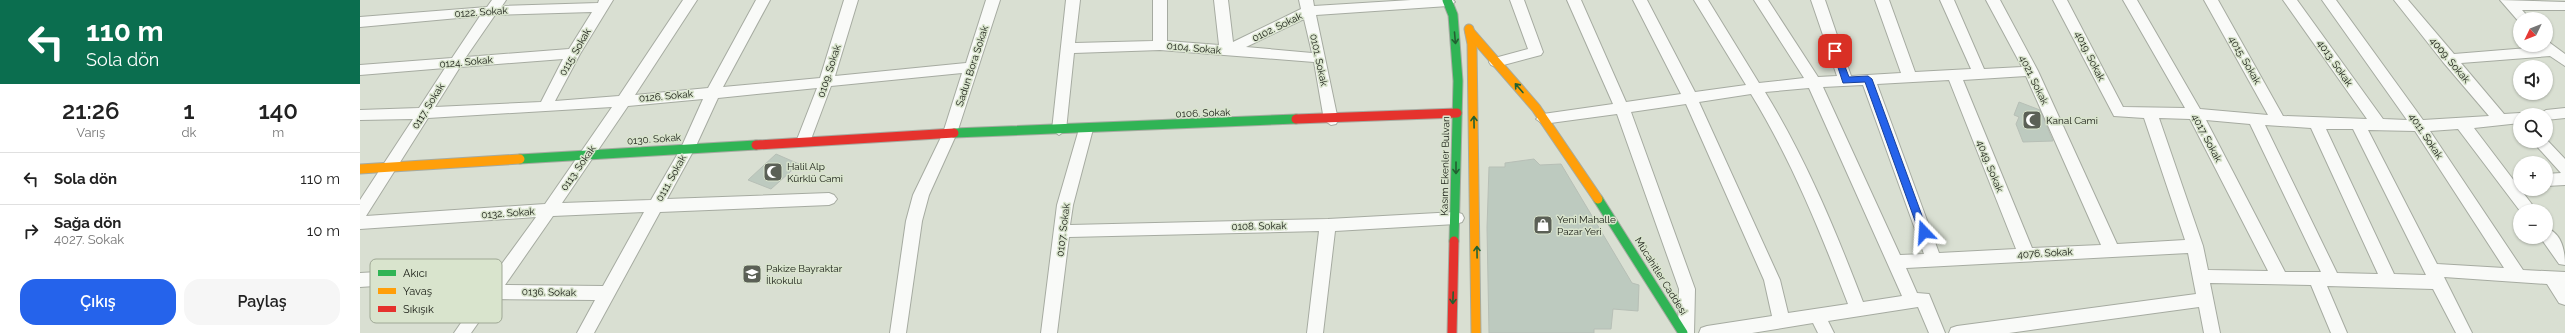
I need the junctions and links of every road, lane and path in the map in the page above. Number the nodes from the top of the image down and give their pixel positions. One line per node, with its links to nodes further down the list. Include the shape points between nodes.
1 (690, 0): 56 (street, 0113. Sokak)
2 (763, 0): 55 (street, 0111. Sokak)
3 (851, 0): 52 (street, 0109. Sokak)
4 (993, 0): 44 (street, Sadun Bora Sokak)
5 (1073, 0): 34 (street)
6 (1160, 0): 33 (street)
7 (1221, 0): 35 (street)
8 (1517, 0): 43 (street, via 1536,52)
9 (1574, 0): 59 (street)
10 (1640, 0): 57 (street)
11 (1701, 0): 54 (street)
12 (1761, 0): 53 (street)
13 (1818, 0): 51 (street)
14 (1882, 0): 49 (street)
15 (1947, 0): 47 (street)
16 (1993, 0): 46 (street, 4021. Sokak)
17 (2060, 0): 61 (street, 4019. Sokak, via 2119,112)
18 (2130, 0): 64 (street, 4017. Sokak)
19 (2211, 0): 72 (street, 4015. Sokak)
20 (2290, 0): 76 (street, 4013. Sokak)
21 (2329, 0): 77 (street, 4011. Sokak)
22 (2401, 0): 40 (street, 4009. Sokak)
23 (1448, 1): 26 (street, 0102. Sokak); 60 (street, Kasım Ekenler Bulvarı, one-way to 60, via 1453,14 1458,81)
24 (604, 3): 27 (street, 0122. Sokak); 38 (street, 0115. Sokak)
25 (2508, 3): 28 (street); 29 (street)
26 (1307, 5): 35 (street, 0102. Sokak); 39 (street, 0101. Sokak)
27 (495, 6): 31 (street, 0122. Sokak); 42 (street, 0117. Sokak)
28 (2565, 6)
29 (2516, 12)
30 (1468, 20): 32 (street)
31 (360, 22)
32 (1470, 32): 43 (street, Mücahitler Caddesi); 133 (street, one-way to 32)
33 (1160, 45): 34 (street, 0104. Sokak); 35 (street, 0104. Sokak)
34 (1068, 48): 79 (street)
35 (1227, 51): 39 (street, 0104. Sokak)
36 (2553, 51): 41 (street)
37 (2513, 52): 40 (street)
38 (573, 53): 42 (street, 0124. Sokak); 58 (street, 0115. Sokak)
39 (1320, 58): 70 (street, 0101. Sokak)
40 (2448, 59): 71 (street, 4009. Sokak)
41 (2565, 61)
42 (456, 62): 45 (street, 0124. Sokak); 63 (street, 0117. Sokak)
43 (1496, 62): 67 (street, Mücahitler Caddesi, one-way to 43)
44 (971, 67): 52 (street, 0126. Sokak); 80 (street, Sadun Bora Sokak)
45 (360, 70)
46 (2031, 72): 47 (street); 101 (street, 4021. Sokak)
47 (1980, 75): 48 (street)
48 (1954, 77): 49 (street); 102 (street, 4049. Sokak)
49 (1910, 78): 50 (street)
50 (1868, 79): 51 (street); 104 (street)
51 (1846, 81): 53 (street)
52 (826, 82): 55 (street, 0126. Sokak); 81 (street, 0109. Sokak)
53 (1814, 83): 54 (street); 105 (street)
54 (1756, 89): 57 (street); 123 (street, via 1781,131 1820,211)
55 (713, 92): 56 (street, 0126. Sokak); 82 (street, 0111. Sokak)
56 (625, 99): 58 (street, 0126. Sokak); 84 (street, 0113. Sokak)
57 (1691, 99): 59 (street); 125 (street, via 1772,280)
58 (546, 105): 63 (street, 0126. Sokak)
59 (1622, 108): 67 (street); 134 (street, via 1687,289)
60 (1457, 113): 70 (street, 0106. Sokak); 95 (street, Kasım Ekenler Bulvarı, one-way to 95)
61 (2150, 113): 64 (street); 100 (street)
62 (2565, 113): 65 (street)
63 (423, 114): 66 (street, 0126. Sokak); 85 (street, 0117. Sokak)
64 (2195, 114): 68 (street); 112 (street, 4017. Sokak)
65 (2553, 114)
66 (360, 115)
67 (1543, 119): 134 (street, Mücahitler Caddesi, via 1620,231)
68 (2255, 119): 72 (street); 114 (street)
69 (2513, 119): 71 (street)
70 (1331, 120): 78 (street, 0106. Sokak)
71 (2501, 120): 75 (street)
72 (2279, 121): 73 (street)
73 (2316, 123): 74 (street); 117 (street)
74 (2358, 124): 76 (street); 109 (street)
75 (2462, 124): 77 (street); 90 (street)
76 (2379, 125): 77 (street)
77 (2419, 126): 110 (street, 4011. Sokak)
78 (1086, 129): 79 (street, 0106. Sokak); 98 (street, 0107. Sokak, via 1065,206)
79 (1059, 130): 80 (street, 0106. Sokak)
80 (950, 133): 81 (street, 0130. Sokak); 129 (street, Sadun Bora Sokak, via 921,195 914,222)
81 (803, 142): 82 (street, 0130. Sokak)
82 (688, 148): 84 (street, 0130. Sokak); 92 (street, 0111. Sokak)
83 (2546, 148): 87 (street)
84 (588, 155): 85 (street, 0130. Sokak); 93 (street, 0113. Sokak)
85 (389, 167): 86 (street, 0130. Sokak); 94 (street, 0117. Sokak)
86 (360, 169)
87 (2565, 169)
88 (2565, 179): 89 (street)
89 (2553, 180)
90 (2513, 181)
91 (829, 199): 92 (street, 0132. Sokak)
92 (656, 206): 93 (street, 0132. Sokak); 119 (street, 0111. Sokak)
93 (549, 210): 96 (street, 0132. Sokak); 107 (street, 0113. Sokak)
94 (360, 213)
95 (1456, 218): 97 (street, 0108. Sokak); 132 (street, Kasım Ekenler Bulvarı, one-way to 132)
96 (360, 223)
97 (1328, 225): 98 (street, 0108. Sokak); 131 (street)
98 (1062, 231): 130 (street, 0107. Sokak)
99 (2553, 243): 103 (street)
100 (2195, 246): 101 (street, 4076. Sokak); 108 (street)
101 (2111, 249): 102 (street, 4076. Sokak)
102 (2026, 254): 104 (street, 4076. Sokak)
103 (2565, 259)
104 (1934, 260): 105 (street, 4076. Sokak)
105 (1895, 262): 122 (street)
106 (502, 271): 107 (street)
107 (506, 271): 111 (street, 0113. Sokak)
108 (2201, 276): 112 (street); 121 (street)
109 (2435, 276): 110 (street); 117 (street); 141 (street)
110 (2518, 276): 115 (street)
111 (502, 277)
112 (2280, 278): 114 (street)
113 (370, 279): 116 (street)
114 (2324, 279): 117 (street); 140 (street)
115 (2558, 279): 120 (street)
116 (360, 280)
117 (2389, 280)
118 (502, 292): 119 (street, 0136. Sokak)
119 (607, 293): 128 (street, 0111. Sokak)
120 (2565, 298)
121 (2206, 299): 138 (street); 139 (street)
122 (1912, 300): 123 (street); 137 (street, via 1923,299)
123 (1858, 309): 124 (street)
124 (1817, 315): 125 (street); 136 (street)
125 (1782, 321): 135 (street)
126 (469, 323): 127 (street, 0113. Sokak)
127 (462, 333)
128 (584, 333)
129 (898, 333)
130 (1049, 333)
131 (1315, 333)
132 (1452, 333)
133 (1476, 333)
134 (1684, 333)
135 (1707, 333)
136 (1826, 333)
137 (1937, 333)
138 (1957, 333)
139 (2212, 333)
140 (2339, 333)
141 (2464, 333)

